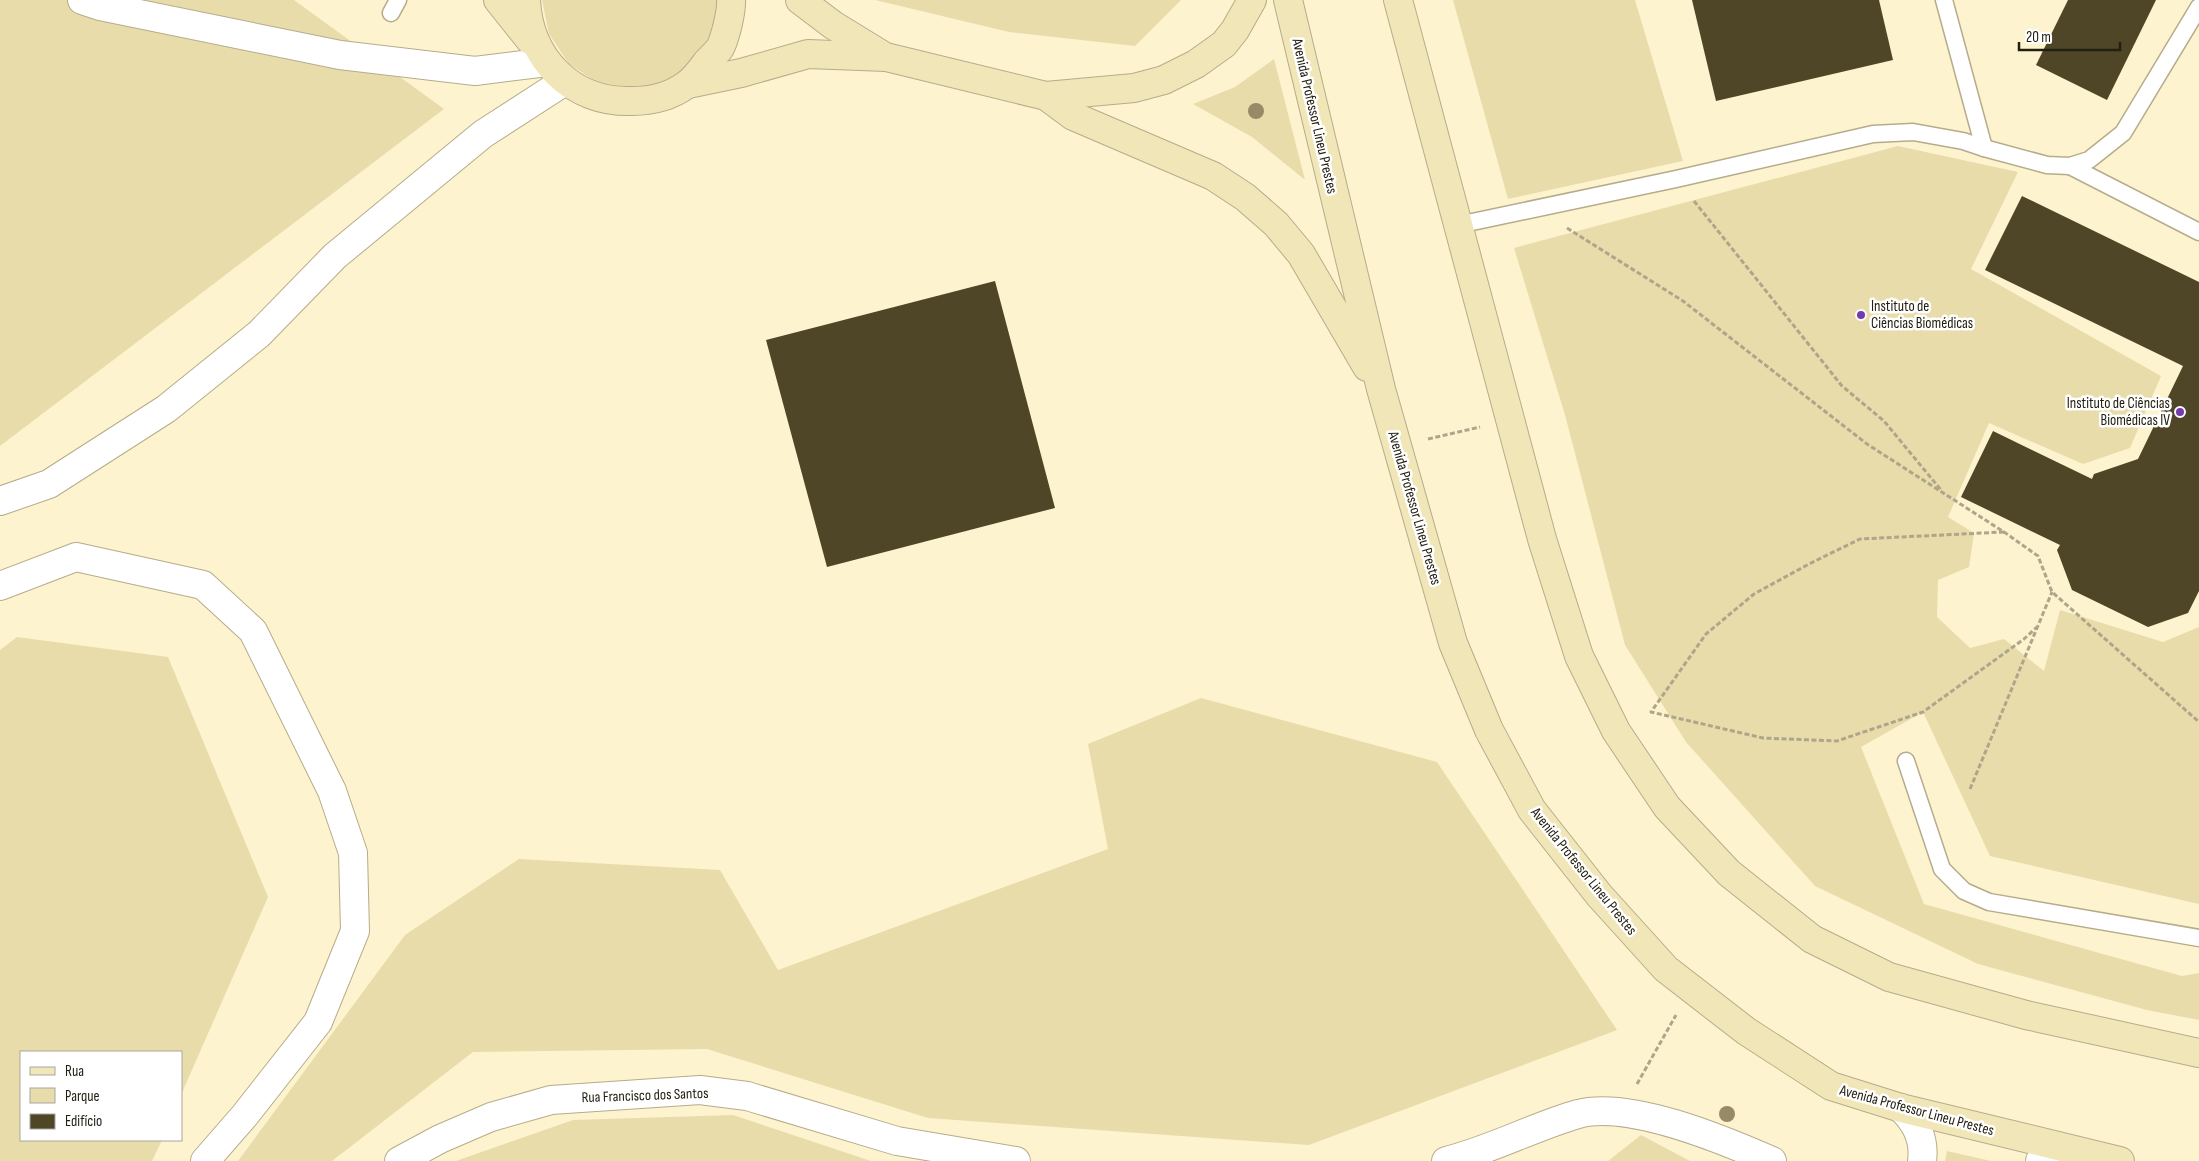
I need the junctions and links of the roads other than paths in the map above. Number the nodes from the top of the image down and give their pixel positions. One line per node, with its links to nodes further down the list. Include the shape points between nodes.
1 (82, 0): 12 (street, via 340,56 475,71)
2 (498, 0): 12 (main road)
3 (526, 0): 12 (main road, via 527,21)
4 (730, 0): 13 (main road, via 720,47)
5 (800, 0): 11 (main road, via 833,25)
6 (1252, 0): 14 (main road, via 1224,44 1196,64 1164,80 1134,88)
7 (1288, 0): 19 (main road, Avenida Professor Lineu Prestes)
8 (1398, 0): 17 (main road)
9 (1944, 0): 15 (lane)
10 (2199, 7): 16 (lane, via 2123,133 2089,160)
11 (886, 57): 13 (main road, via 808,54); 14 (main road)
12 (551, 66): 13 (main road, via 590,95 616,102 644,101 670,94); 20 (street, via 483,134 335,256 259,334 166,409 49,484)
13 (688, 84)
14 (1046, 96): 19 (main road, via 1073,116 1214,176 1276,224 1301,254)
15 (1984, 148): 16 (lane, via 2047,165); 17 (lane, via 1914,132 1873,134)
16 (2070, 166): 18 (lane)
17 (1458, 225): 24 (main road, via 1542,539 1579,656 1616,730 1667,807 1729,872 1812,939 1889,977 2026,1015)
18 (2199, 232)
19 (1381, 389): 25 (main road, Avenida Professor Lineu Prestes, via 1453,643 1490,730 1528,802 1599,894 1666,969 1746,1031 1831,1086)
20 (0, 501)
21 (0, 586): 27 (street, via 76,557 203,585 253,630 332,792 353,852 355,931 318,1022)
22 (1906, 761): 23 (lane, via 1942,869 1964,891 1989,902)
23 (2199, 938)
24 (2199, 1053)
25 (1901, 1108): 26 (main road, Avenida Professor Lineu Prestes); 32 (street, via 1919,1131)
26 (2049, 1154): 33 (main road, Avenida Professor Lineu Prestes)
27 (205, 1161)
28 (399, 1161): 29 (street, Rua Francisco dos Santos, via 491,1117 551,1100 700,1090 747,1096 897,1141)
29 (1016, 1161)
30 (1446, 1161): 31 (street, via 1580,1114 1622,1112 1715,1137)
31 (1772, 1161)
32 (1922, 1161)
33 (2120, 1161)

